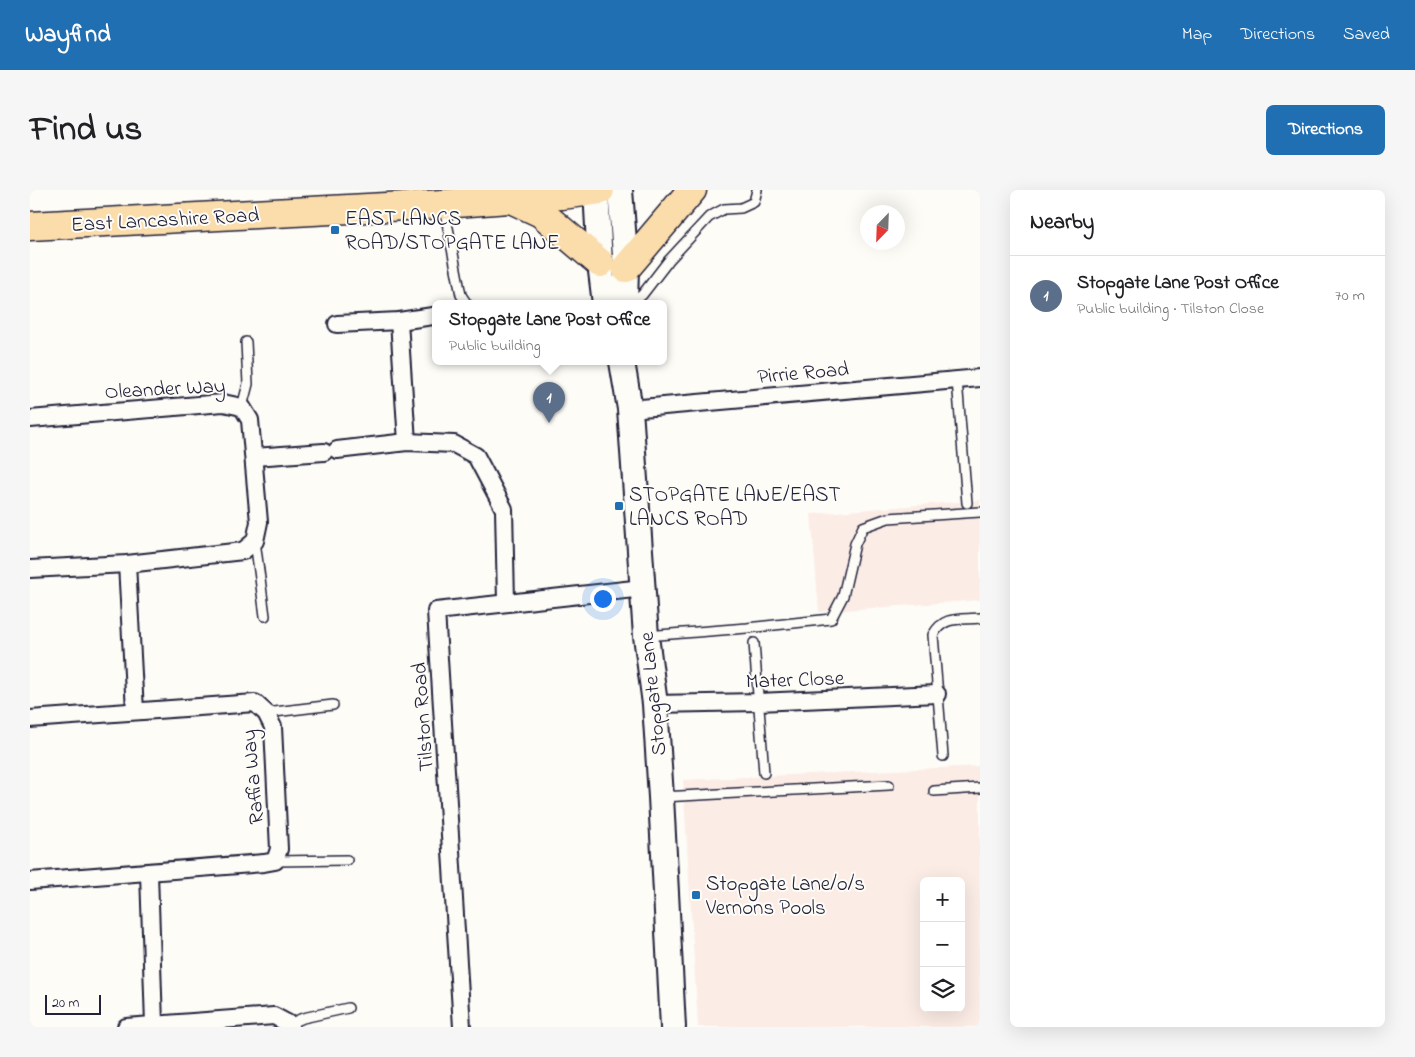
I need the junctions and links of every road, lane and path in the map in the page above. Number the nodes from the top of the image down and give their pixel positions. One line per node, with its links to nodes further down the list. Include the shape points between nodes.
1 (596, 190): 2 (highway, East Lancashire Road); 6 (highway, East Lancashire Road); 9 (main road)
2 (600, 190)
3 (620, 190): 10 (main road)
4 (692, 190): 10 (highway)
5 (756, 190): 14 (lane, via 754,202 742,208 724,209 709,217)
6 (511, 198): 7 (highway, East Lancashire Road); 9 (highway, via 541,213)
7 (443, 204): 8 (highway, East Lancashire Road); 11 (lane)
8 (30, 226)
9 (600, 263): 12 (main road)
10 (626, 268): 13 (main road)
11 (464, 300)
12 (605, 300)
13 (625, 300)
14 (635, 300)
15 (432, 316): 16 (street)
16 (399, 321): 17 (street); 25 (street)
17 (337, 324)
18 (246, 342): 22 (lane, via 248,384)
19 (623, 365): 23 (main road, Stopgate Lane)
20 (980, 378): 21 (street, Pirrie Road)
21 (957, 380): 23 (street, Pirrie Road); 27 (lane)
22 (242, 407): 24 (street, Oleander Way, via 223,402); 26 (street, Oleander Way, via 250,420)
23 (630, 409): 32 (main road, Stopgate Lane)
24 (30, 419)
25 (407, 442): 26 (street); 33 (street, via 454,444 476,456 504,509)
26 (254, 457): 29 (street, Oleander Way, via 259,522)
27 (967, 503)
28 (980, 512): 36 (lane, via 888,518 862,527 843,596 831,619)
29 (255, 541): 30 (street, via 242,551); 34 (lane)
30 (127, 564): 31 (street); 42 (street)
31 (30, 569)
32 (643, 588): 33 (street, Tilston Road); 36 (main road, Stopgate Lane)
33 (506, 602): 59 (street, Tilston Road, via 436,611)
34 (265, 616)
35 (980, 618): 38 (lane, via 945,621 933,635)
36 (646, 636): 40 (main road, Stopgate Lane)
37 (754, 643): 39 (lane)
38 (937, 694): 39 (street, Mater Close); 45 (lane)
39 (758, 702): 40 (street, Mater Close); 46 (lane)
40 (655, 704): 50 (main road, Stopgate Lane)
41 (333, 705): 43 (lane)
42 (135, 711): 43 (street, Raffia Way, via 255,703); 44 (street, Raffia Way)
43 (266, 713): 52 (street, Raffia Way, via 273,727 280,849)
44 (30, 718)
45 (942, 756)
46 (764, 772)
47 (889, 784): 50 (lane)
48 (980, 788): 49 (lane)
49 (934, 791)
50 (661, 797): 60 (main road, Stopgate Lane)
51 (346, 860): 52 (lane)
52 (275, 861): 53 (street)
53 (149, 873): 54 (street); 56 (street)
54 (30, 880)
55 (348, 1008): 57 (lane, via 303,1018)
56 (154, 1024): 57 (street, via 274,1016); 58 (street)
57 (289, 1025)
58 (126, 1027)
59 (462, 1027)
60 (673, 1027)

